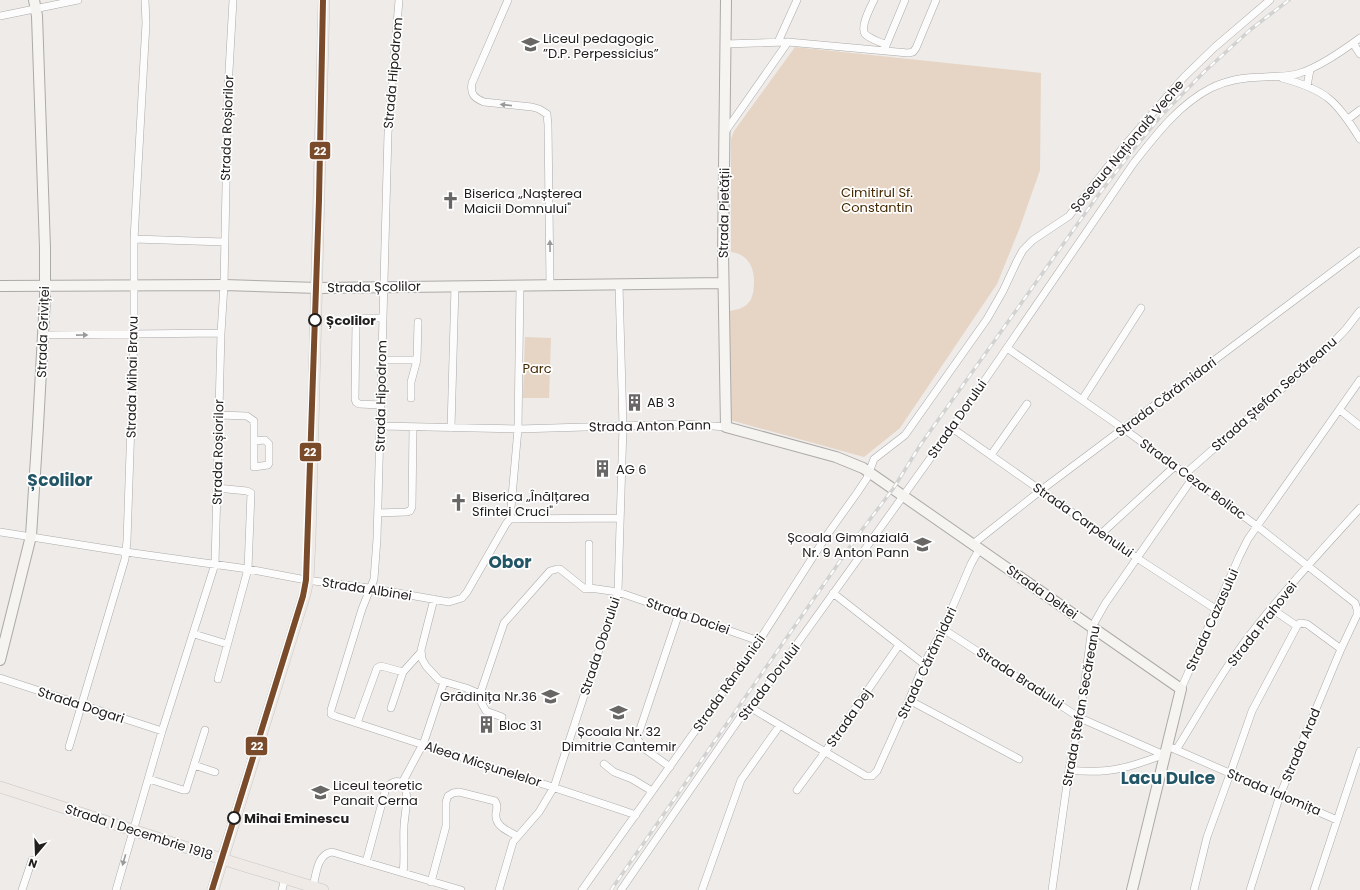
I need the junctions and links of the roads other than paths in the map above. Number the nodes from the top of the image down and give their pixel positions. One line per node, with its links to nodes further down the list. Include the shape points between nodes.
1 (78, 0): 13 (street)
2 (144, 0): 29 (street, Strada Mihai Bravu, via 146,23)
3 (233, 0): 30 (street, Strada Roșiorilor)
4 (324, 0): 42 (main road)
5 (399, 0): 41 (street, Strada Hipodrom, via 389,109)
6 (508, 0): 34 (street, one-way to 6, via 547,114 532,107 477,100 471,92 472,83)
7 (726, 0): 19 (street, Strada Pietății)
8 (797, 0): 16 (street)
9 (874, 0): 20 (street, via 863,25 864,31)
10 (905, 0): 20 (street)
11 (936, 0): 20 (street, via 913,52 908,54)
12 (1270, 0): 72 (street, Șoseaua Națională Veche, via 1184,77 1125,145 1069,216 1032,240 1023,250 987,319 904,435 874,459)
13 (35, 4): 14 (street); 37 (street, Strada Griviței, via 44,198)
14 (0, 16)
15 (1360, 38): 18 (street, Strada Dorului)
16 (778, 42): 17 (street); 19 (street)
17 (788, 42): 20 (street); 27 (street)
18 (1353, 43): 21 (street); 22 (street, Strada Dorului)
19 (724, 44): 27 (street, Strada Pietății)
20 (885, 48)
21 (1360, 54)
22 (1310, 70): 23 (street, Strada Dorului); 24 (street)
23 (1279, 77): 24 (street); 50 (street, Strada Dorului, via 1234,80 1212,88 1191,101 1172,118 1133,164)
24 (1307, 86): 26 (street, via 1321,92 1335,103)
25 (1360, 110): 26 (street)
26 (1348, 119): 28 (street)
27 (725, 132): 32 (street, Strada Pietății)
28 (1360, 139)
29 (134, 239): 30 (street); 38 (street, Strada Mihai Bravu)
30 (224, 242): 33 (street, Strada Roșiorilor)
31 (1360, 251): 68 (street, Strada Cărămidari)
32 (723, 283): 35 (street, Strada Școlilor); 64 (street, Strada Pietății)
33 (224, 285): 38 (street, Strada Școlilor); 42 (street, Strada Școlilor); 47 (street, Strada Roșiorilor)
34 (550, 285): 35 (street, Strada Școlilor); 40 (street, Strada Școlilor)
35 (619, 285): 61 (street, Strada Oborului)
36 (0, 286): 37 (street, Strada Școlilor)
37 (45, 286): 38 (street, Strada Școlilor); 49 (street, Strada Griviței)
38 (134, 286): 48 (street, Strada Mihai Bravu)
39 (455, 286): 40 (street, Strada Școlilor); 41 (street, Strada Școlilor); 65 (street)
40 (520, 286): 67 (street)
41 (384, 287): 42 (street, Strada Școlilor); 45 (street, Strada Hipodrom)
42 (316, 288): 93 (main road)
43 (1141, 308): 55 (street)
44 (1360, 311): 73 (street, Strada Ștefan Secăreanu, via 1327,349)
45 (383, 318): 51 (street, Strada Hipodrom); 57 (street, via 361,318 356,322 355,399 359,404)
46 (418, 322): 52 (street)
47 (221, 333): 48 (street); 59 (street, Strada Roșiorilor)
48 (134, 334): 49 (street, one-way to 48); 88 (street, Strada Mihai Bravu)
49 (43, 335): 85 (street, Strada Griviței)
50 (1007, 348): 55 (street, Strada Cezar Boliac); 66 (street, Strada Dorului)
51 (382, 360): 52 (street); 57 (street, Strada Hipodrom)
52 (417, 360): 54 (street, via 411,382)
53 (1360, 380): 58 (street, Strada Cazasului)
54 (411, 398)
55 (1082, 400): 68 (street, Strada Cezar Boliac)
56 (1027, 404): 70 (street)
57 (381, 405): 60 (street, Strada Hipodrom)
58 (1340, 410): 62 (street); 82 (street, Strada Cazasului)
59 (219, 415): 69 (street, via 250,418 254,421); 75 (street, Strada Roșiorilor)
60 (381, 426): 63 (street, Strada Anton Pann); 79 (street, Strada Hipodrom)
61 (622, 426): 64 (street, Strada Anton Pann, via 686,424); 67 (street, Strada Anton Pann); 80 (street, Strada Oborului)
62 (1360, 426)
63 (413, 427): 65 (street, Strada Anton Pann); 79 (street, via 412,507 406,512)
64 (726, 427): 72 (street, Strada Anton Pann, via 836,457)
65 (451, 428): 67 (street, Strada Anton Pann)
66 (952, 428): 70 (street, Strada Carpenului); 77 (street, Strada Dorului)
67 (518, 429): 81 (street)
68 (1124, 429): 71 (street, Strada Cezar Boliac); 76 (street, Strada Cărămidari)
69 (254, 441)
70 (990, 455): 76 (street, Strada Carpenului)
71 (1175, 466): 73 (street, Strada Cezar Boliac); 84 (street)
72 (870, 472): 77 (street, Strada Anton Pann); 107 (street, Strada Rândunicii)
73 (1185, 474): 74 (street, Strada Cezar Boliac)
74 (1192, 479): 82 (street, Strada Cezar Boliac); 89 (street, Strada Ștefan Secăreanu)
75 (217, 488): 90 (street, Strada Roșiorilor); 92 (street, via 247,490 251,493)
76 (1040, 491): 84 (street, Strada Carpenului); 87 (street, Strada Cărămidari)
77 (903, 496): 87 (street, Strada Deltei); 97 (street, Strada Dorului)
78 (1360, 508): 91 (street, Strada Prahovei)
79 (378, 513): 94 (street, Strada Hipodrom, via 374,579)
80 (620, 518): 81 (street); 96 (street, Strada Oborului)
81 (510, 519): 98 (street, Strada Albinei, via 462,598 449,602)
82 (1257, 526): 91 (street, Strada Cezar Boliac); 101 (street, Strada Cazasului, via 1239,558)
83 (0, 532): 85 (street, Strada Albinei)
84 (1102, 533): 89 (street, Strada Carpenului)
85 (31, 536): 88 (street, Strada Albinei); 112 (street, Strada Griviței)
86 (589, 544): 95 (street)
87 (977, 546): 104 (street, Strada Deltei); 105 (street, Strada Cărămidari)
88 (126, 552): 90 (street, Strada Albinei); 121 (street, Strada Mihai Bravu)
89 (1137, 558): 101 (street, Strada Carpenului); 104 (street, Strada Ștefan Secăreanu)
90 (215, 564): 92 (street, Strada Albinei); 106 (street, Strada Roșiorilor)
91 (1308, 566): 99 (street, Strada Cezar Boliac); 100 (street, Strada Prahovei)
92 (248, 569): 93 (street, Strada Albinei); 108 (street)
93 (308, 580): 94 (street, Strada Albinei); 155 (main road, via 306,594)
94 (369, 588): 98 (street, Strada Albinei); 124 (street, Strada Hipodrom)
95 (589, 588): 96 (street, Strada Daciei); 119 (street, via 585,589 560,569 550,571 504,623)
96 (618, 592): 102 (street, Strada Daciei); 147 (street, Strada Oborului)
97 (834, 593): 109 (street); 123 (street, Strada Dorului)
98 (434, 599): 111 (street)
99 (1355, 603): 110 (street, Strada Arad, via 1357,615)
100 (1272, 609): 103 (street); 133 (street, Strada Prahovei, via 1222,674)
101 (1217, 610): 118 (street, Strada Cazasului)
102 (679, 613): 107 (street, Strada Daciei); 140 (street, via 637,738 642,747)
103 (1297, 626): 110 (street, via 1300,623 1307,624); 143 (street, via 1252,711)
104 (1092, 627): 118 (street, Strada Deltei); 126 (street, Strada Ștefan Secăreanu)
105 (943, 629): 113 (street, Strada Cărămidari); 126 (street, Strada Bradului)
106 (194, 634): 108 (street); 130 (street, Strada Roșiorilor)
107 (759, 640): 140 (street, Strada Rândunicii)
108 (227, 644): 116 (street)
109 (899, 644): 113 (street); 135 (street, Strada Dej)
110 (1341, 649): 150 (street, Strada Arad)
111 (421, 652): 114 (street); 117 (street, via 426,666)
112 (0, 660)
113 (924, 664): 120 (street, Strada Cărămidari)
114 (403, 672): 122 (street); 127 (street, via 380,666 377,668)
115 (0, 678): 121 (street, Strada Dogari)
116 (218, 679)
117 (444, 682): 119 (street); 131 (street)
118 (1181, 689): 134 (street, Strada Cazasului)
119 (480, 694): 125 (street, via 486,712)
120 (909, 700): 135 (street, Strada Cărămidari, via 877,771 872,776 866,776); 137 (street)
121 (81, 705): 130 (street, Strada Dogari); 132 (street, Strada Mihai Bravu)
122 (391, 708)
123 (751, 708): 128 (street); 169 (street, Strada Dorului, via 746,710)
124 (331, 714): 127 (street, Aleea Micșunelelor)
125 (502, 717)
126 (1080, 718): 134 (street, Strada Bradului); 141 (street, Strada Ștefan Secăreanu)
127 (357, 724): 131 (street, Aleea Micșunelelor)
128 (780, 725): 135 (street); 170 (street, via 742,780)
129 (205, 730): 139 (street)
130 (162, 731): 144 (street, Strada Roșiorilor)
131 (423, 745): 145 (street); 147 (street, Aleea Micșunelelor)
132 (69, 747)
133 (1176, 750): 134 (street, Strada Ialomița); 143 (street, Strada Ialomița)
134 (1165, 751): 141 (street, via 1123,768 1090,772); 172 (street, Strada Cazasului)
135 (825, 752): 148 (street, Strada Dej)
136 (1360, 752): 152 (street)
137 (1019, 759)
138 (604, 764): 149 (street, via 614,772)
139 (194, 765): 142 (street); 144 (street, via 186,790)
140 (670, 767): 149 (street, Strada Rândunicii)
141 (1070, 770): 171 (street, Strada Ștefan Secăreanu)
142 (215, 772)
143 (1230, 774): 150 (street, Strada Ialomița); 173 (street, via 1207,837)
144 (149, 779): 153 (street, Strada Roșiorilor)
145 (402, 783): 157 (street, via 396,781 386,788); 158 (street, via 407,794)
146 (0, 787): 153 (main road, Strada 1 Decembrie 1918)
147 (554, 787): 151 (street, Aleea Micșunelelor); 154 (street, Strada Oborului, via 539,812)
148 (797, 790)
149 (652, 791): 151 (street, Strada Rândunicii)
150 (1280, 794): 152 (street, Strada Ialomița); 174 (street, Strada Arad)
151 (636, 815): 168 (street, Strada Rândunicii)
152 (1337, 820): 175 (street)
153 (133, 830): 155 (main road, Strada 1 Decembrie 1918); 163 (street, Strada Roșiorilor, one-way to 163)
154 (517, 836): 160 (street, via 500,826 495,816 495,800 453,793 448,796 446,802 446,826); 167 (street, Strada Oborului, via 510,850)
155 (222, 859): 159 (main road, Strada 1 Decembrie 1918); 164 (main road)
156 (32, 860): 162 (street)
157 (366, 862): 158 (street); 161 (street, via 328,852 320,861)
158 (403, 873): 160 (street)
159 (285, 878): 161 (main road, Strada 1 Decembrie 1918); 165 (street)
160 (431, 882): 166 (street)
161 (318, 888)
162 (22, 890)
163 (116, 890)
164 (213, 890)
165 (282, 890)
166 (461, 890)
167 (499, 890)
168 (582, 890)
169 (621, 890)
170 (702, 890)
171 (1052, 890)
172 (1132, 890)
173 (1194, 890)
174 (1250, 890)
175 (1314, 890)

